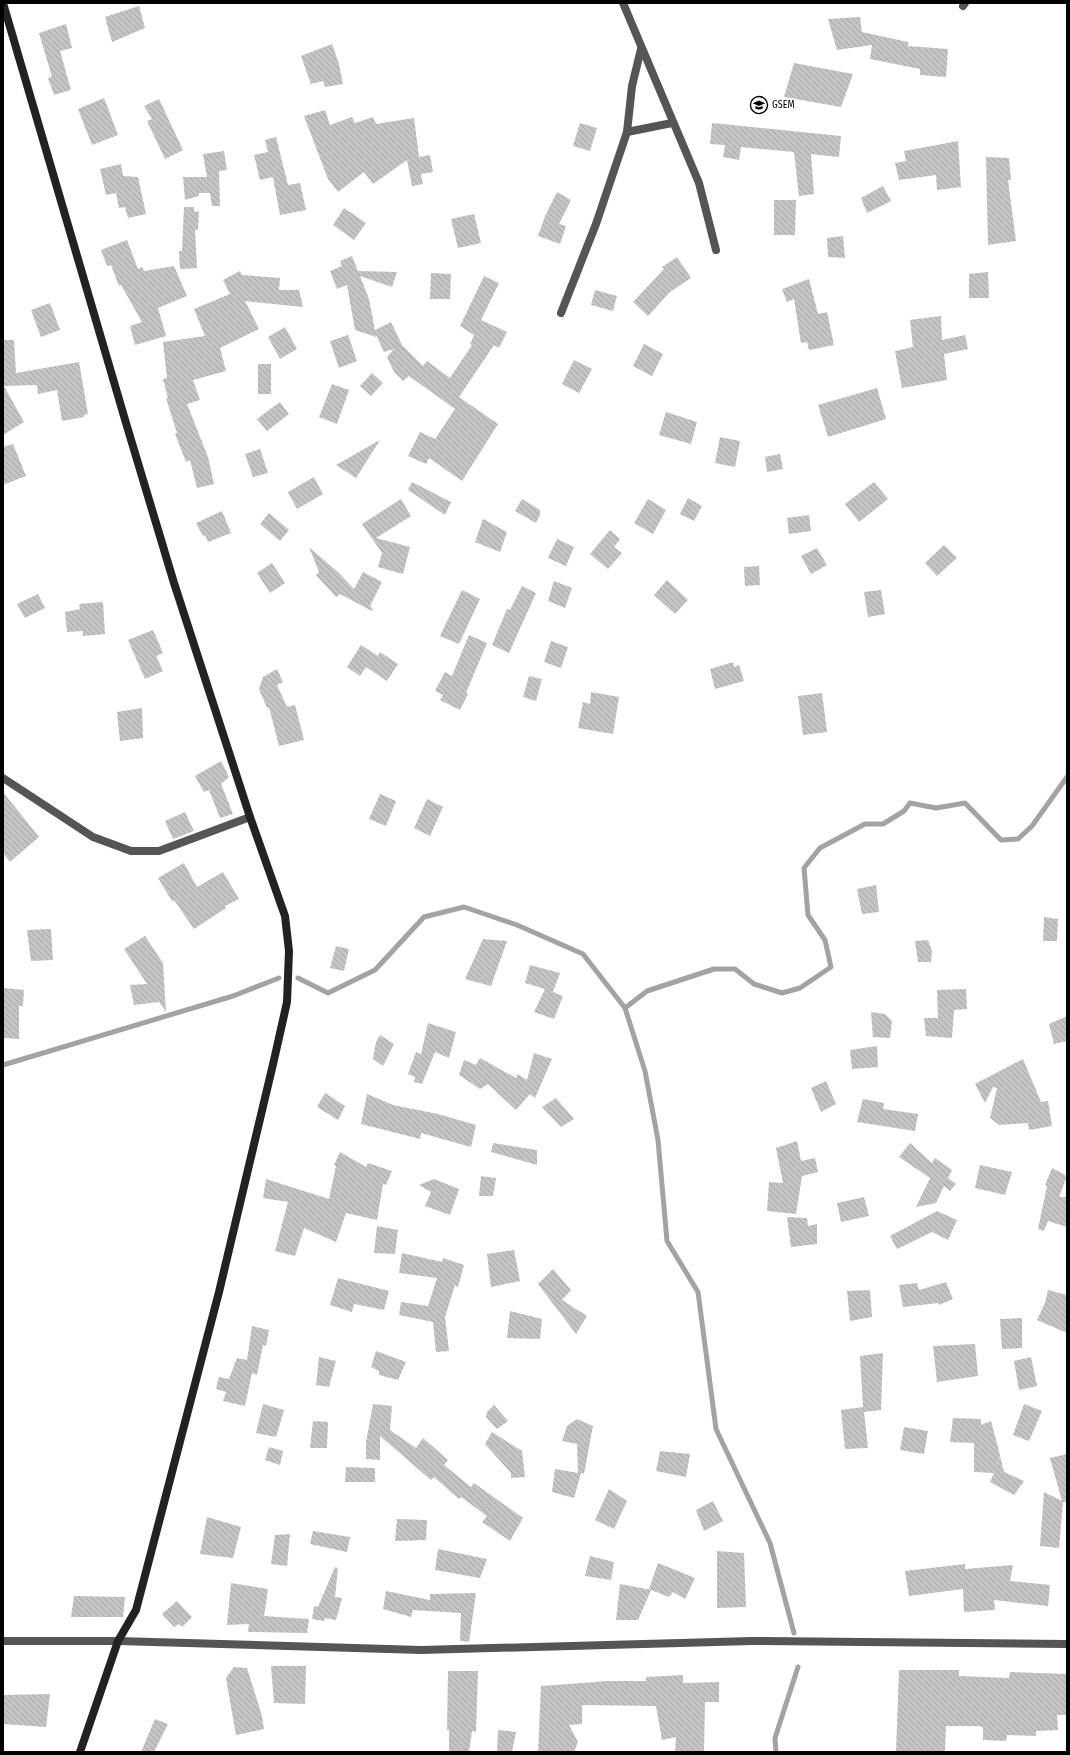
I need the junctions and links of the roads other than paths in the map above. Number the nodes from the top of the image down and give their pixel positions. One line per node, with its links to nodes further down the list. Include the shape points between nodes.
1 (5, 3): 9 (main road, via 128,431)
2 (623, 3): 3 (street)
3 (641, 49): 4 (street); 5 (street, via 632,86)
4 (672, 123): 5 (street); 6 (street, via 699,183)
5 (627, 132): 7 (street, via 596,224)
6 (716, 250)
7 (561, 313)
8 (3, 778): 9 (street, via 93,837 131,851 159,851)
9 (250, 817): 11 (main road, via 285,916 289,952 287,1002 219,1292 136,1610)
10 (3, 1641): 11 (street)
11 (118, 1641): 12 (street, via 422,1650 752,1642); 13 (main road)
12 (1067, 1644)
13 (80, 1752)

